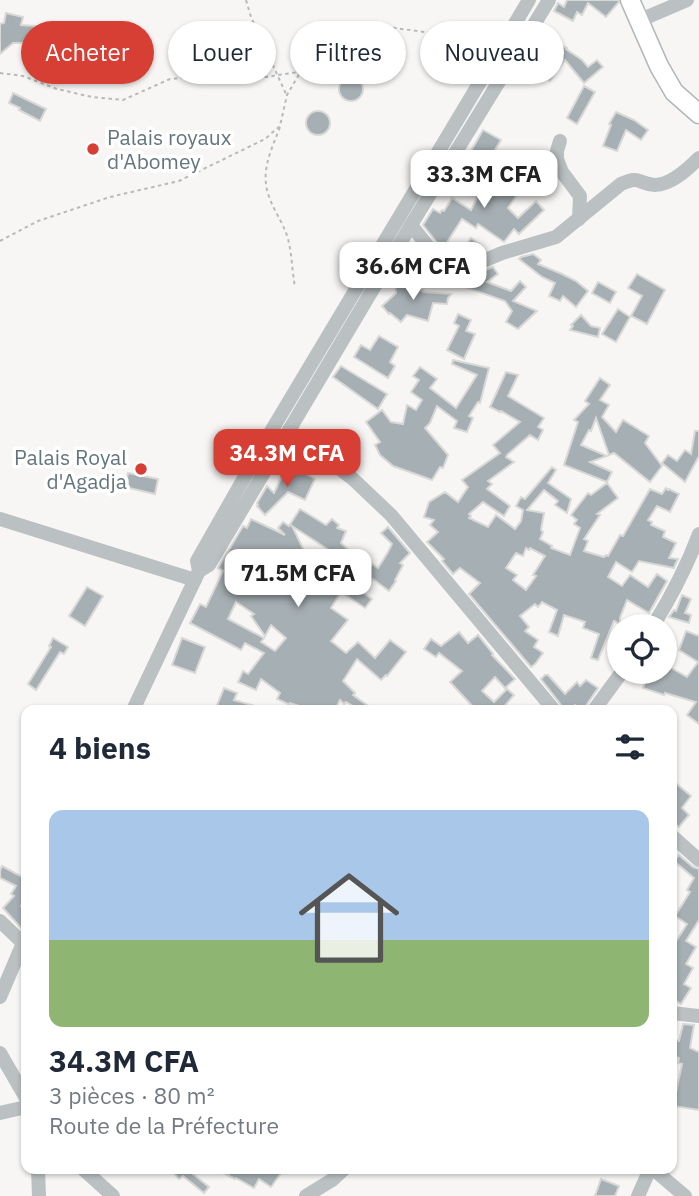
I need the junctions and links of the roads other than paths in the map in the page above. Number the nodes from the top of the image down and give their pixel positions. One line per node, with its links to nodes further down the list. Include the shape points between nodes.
1 (529, 0): 16 (street, via 264,443 197,561)
2 (549, 0): 10 (street)
3 (629, 0): 5 (main road)
4 (687, 0): 5 (street)
5 (638, 21): 6 (main road, via 674,92)
6 (699, 114)
7 (560, 141): 9 (street, via 557,159 580,196)
8 (699, 158): 9 (street, via 683,173 656,185 633,179 621,184)
9 (579, 219): 12 (street, via 556,237 464,269)
10 (411, 225): 11 (street); 12 (street)
11 (386, 267): 12 (street, via 418,274); 13 (street)
12 (447, 270)
13 (289, 429): 16 (street, via 209,565); 20 (street, via 391,515)
14 (0, 519): 16 (street)
15 (699, 534): 17 (street)
16 (197, 575): 19 (street)
17 (661, 614)
18 (613, 684): 21 (street)
19 (135, 705)
20 (550, 705)
21 (598, 705)
22 (677, 840): 23 (street)
23 (699, 860)
24 (0, 921): 25 (street)
25 (21, 937)
26 (21, 946): 27 (street)
27 (0, 997)
28 (696, 1012): 29 (street)
29 (677, 1013)
30 (0, 1053): 31 (street)
31 (21, 1089)
32 (21, 1108): 33 (street)
33 (0, 1113)
34 (38, 1174): 39 (street)
35 (89, 1174): 40 (street)
36 (339, 1174): 41 (street)
37 (649, 1174): 42 (street)
38 (658, 1174): 43 (street)
39 (39, 1196)
40 (113, 1196)
41 (306, 1196)
42 (638, 1196)
43 (685, 1196)

